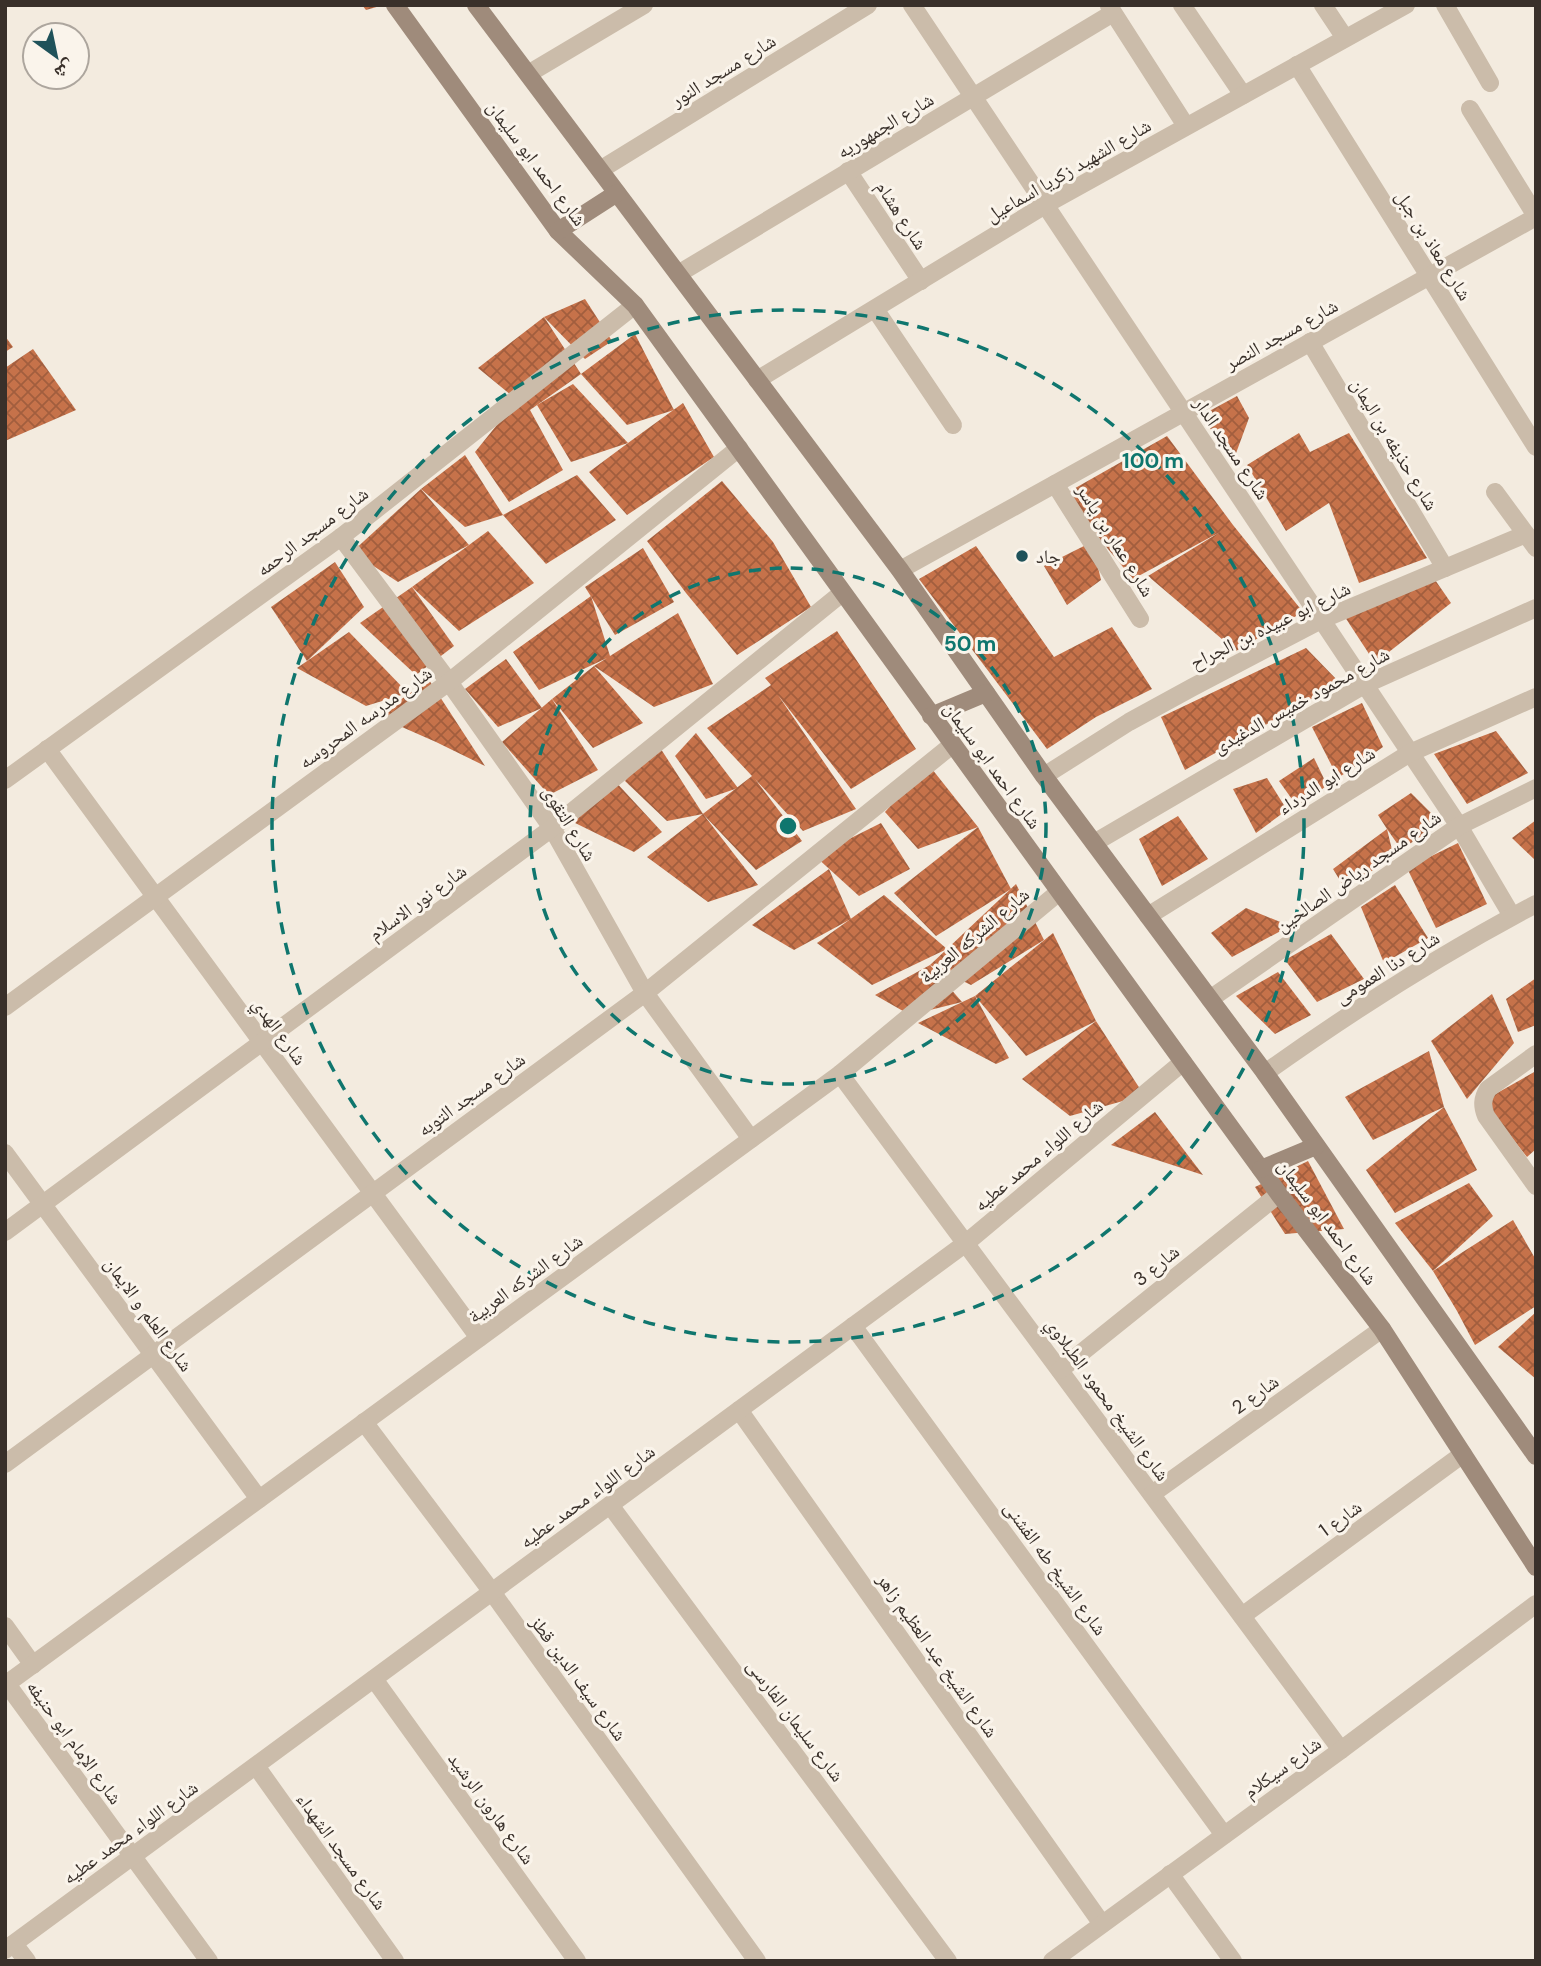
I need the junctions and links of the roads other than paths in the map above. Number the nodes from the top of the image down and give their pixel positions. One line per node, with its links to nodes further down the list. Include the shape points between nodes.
1 (395, 5): 24 (main road, شارع احمد ابو سليمان)
2 (476, 5): 13 (main road, شارع احمد ابو سليمان)
3 (644, 5): 13 (street)
4 (868, 5): 19 (street, شارع مسجد النور)
5 (912, 5): 16 (street, شارع مسجد الدار)
6 (1182, 5): 15 (street)
7 (1323, 5): 11 (street)
8 (1406, 5): 11 (street, شارع الشهيد زكريا اسماعيل)
9 (1445, 5): 14 (street)
10 (1111, 9): 16 (street, شارع الجمهوريه); 18 (street)
11 (1345, 38): 12 (street, شارع الشهيد زكريا اسماعيل)
12 (1297, 65): 15 (street, شارع الشهيد زكريا اسماعيل); 26 (street, شارع معاذ بن جبل)
13 (528, 74): 19 (main road, شارع احمد ابو سليمان)
14 (1490, 83)
15 (1243, 95): 18 (street, شارع الشهيد زكريا اسماعيل)
16 (973, 97): 20 (street, شارع الجمهوريه); 22 (street, شارع مسجد الدار)
17 (1470, 109): 23 (street)
18 (1186, 127): 22 (street, شارع الشهيد زكريا اسماعيل)
19 (600, 170): 21 (main road, شارع احمد ابو سليمان)
20 (849, 172): 25 (street, شارع الجمهوريه); 27 (street, شارع هشام)
21 (617, 193): 24 (main road); 25 (main road, شارع احمد ابو سليمان)
22 (1045, 205): 27 (street, شارع الشهيد زكريا اسماعيل); 32 (street, شارع مسجد الدار)
23 (1536, 216): 26 (street, شارع مسجد النصر)
24 (558, 231): 28 (main road, شارع احمد ابو سليمان)
25 (678, 274): 31 (main road, شارع احمد ابو سليمان)
26 (1429, 276): 30 (street, شارع مسجد النصر); 34 (street, شارع معاذ بن جبل)
27 (921, 281): 29 (street, شارع الشهيد زكريا اسماعيل)
28 (635, 305): 35 (main road, شارع احمد ابو سليمان); 38 (street, شارع مسجد الرحمه)
29 (875, 309): 31 (street, شارع الشهيد زكريا اسماعيل); 33 (street)
30 (1310, 342): 32 (street, شارع مسجد النصر); 40 (street, شارع حذيفه بن اليمان)
31 (758, 380): 41 (main road, شارع احمد ابو سليمان)
32 (1183, 412): 36 (street, شارع مسجد النصر); 45 (street, شارع مسجد الدار)
33 (953, 425)
34 (1536, 447)
35 (738, 448): 42 (main road, شارع احمد ابو سليمان); 46 (street, شارع مدرسه المحروسه)
36 (1055, 484): 41 (street, شارع مسجد النصر); 44 (street, شارع عمار بن ياسر)
37 (1495, 492): 39 (street)
38 (341, 537): 46 (street, شارع التقوى); 52 (street, شارع مسجد الرحمه)
39 (1531, 541): 40 (street, شارع ابو عبيده بن الجراح)
40 (1445, 568): 45 (street, شارع ابو عبيده بن الجراح)
41 (900, 570): 48 (main road, شارع احمد ابو سليمان)
42 (842, 593): 50 (main road, شارع احمد ابو سليمان); 58 (street, شارع نور الاسلام)
43 (1536, 608): 47 (street, شارع محمود خميس الدغيدى)
44 (1140, 619)
45 (1321, 620): 47 (street, شارع مسجد الدار); 54 (street, شارع ابو عبيده بن الجراح, via 1129,722)
46 (449, 682): 58 (street, شارع التقوى); 61 (street, شارع مدرسه المحروسه)
47 (1364, 685): 53 (street, شارع مسجد الدار); 59 (street, شارع محمود خميس الدغيدى)
48 (986, 693): 50 (main road); 54 (main road, شارع احمد ابو سليمان)
49 (1536, 697): 53 (street, شارع ابو الدرداء)
50 (931, 716): 51 (main road, شارع احمد ابو سليمان)
51 (952, 746): 60 (main road, شارع احمد ابو سليمان); 65 (street, شارع مسجد التوبه)
52 (47, 749): 55 (street, شارع مسجد الرحمه); 61 (street, شارع الهدي)
53 (1410, 753): 57 (street, شارع مسجد الدار); 63 (street, شارع ابو الدرداء)
54 (1044, 776): 59 (main road, شارع احمد ابو سليمان)
55 (5, 780)
56 (1536, 788): 57 (street, شارع مسجد رياض الصالحين)
57 (1459, 826): 64 (street, شارع مسجد الدار); 66 (street, شارع مسجد رياض الصالحين)
58 (552, 828): 65 (street, شارع التقوى); 68 (street, شارع نور الاسلام)
59 (1094, 843): 63 (main road, شارع احمد ابو سليمان)
60 (1059, 892): 70 (main road, شارع احمد ابو سليمان); 71 (street, شارع الشركه العربية)
61 (155, 897): 67 (street, شارع مدرسه المحروسه); 68 (street, شارع الهدي)
62 (1536, 904): 64 (street, شارع دنا العمومى)
63 (1148, 916): 66 (main road, شارع احمد ابو سليمان)
64 (1512, 916): 72 (street, شارع دنا العمومى, via 1326,1029)
65 (645, 993): 73 (street, شارع التقوى); 78 (street, شارع مسجد التوبه)
66 (1210, 999): 72 (main road, شارع احمد ابو سليمان)
67 (5, 1007)
68 (262, 1042): 78 (street, شارع الهدي); 80 (street, شارع نور الاسلام)
69 (1536, 1054): 77 (street, via 1493,1085 1483,1101 1486,1116)
70 (1183, 1062): 76 (main road, شارع احمد ابو سليمان); 82 (street, شارع اللواء محمد عطيه)
71 (840, 1073): 73 (street, شارع الشركه العربية); 82 (street, شارع الشيخ محمود الطبلاوي)
72 (1265, 1073): 74 (main road, شارع احمد ابو سليمان)
73 (751, 1139): 85 (street, شارع الشركه العربية)
74 (1316, 1146): 76 (main road); 91 (main road, شارع احمد ابو سليمان)
75 (5, 1153): 80 (street, شارع العلم و الايمان)
76 (1261, 1169): 79 (main road, شارع احمد ابو سليمان)
77 (1536, 1186)
78 (373, 1193): 85 (street, شارع الهدي); 86 (street, شارع مسجد التوبه)
79 (1279, 1194): 84 (main road, شارع احمد ابو سليمان); 87 (street, شارع 3)
80 (43, 1204): 81 (street, شارع نور الاسلام); 86 (street, شارع العلم و الايمان)
81 (5, 1232)
82 (966, 1243): 83 (street, شارع اللواء محمد عطيه); 87 (street, شارع الشيخ محمود الطبلاوي)
83 (853, 1326): 88 (street, شارع اللواء محمد عطيه); 106 (street, شارع الشيخ طه الفشنى)
84 (1382, 1329): 90 (main road, شارع احمد ابو سليمان); 93 (street, شارع 2)
85 (479, 1338): 89 (street, شارع الشركه العربية)
86 (153, 1355): 92 (street, شارع مسجد التوبه); 94 (street, شارع العلم و الايمان)
87 (1060, 1370): 93 (street, شارع الشيخ محمود الطبلاوي)
88 (739, 1410): 95 (street, شارع اللواء محمد عطيه); 109 (street, شارع الشيخ عبد العظيم زاهر)
89 (365, 1422): 94 (street, شارع الشركه العربية); 97 (street, شارع سيف الدين قطز)
90 (1463, 1454): 96 (main road, شارع احمد ابو سليمان); 99 (street, شارع 1)
91 (1536, 1456)
92 (5, 1464)
93 (1152, 1494): 99 (street, شارع الشيخ محمود الطبلاوي)
94 (259, 1499): 101 (street, شارع الشركه العربية)
95 (610, 1505): 97 (street, شارع اللواء محمد عطيه); 116 (street, شارع سليمان الفارسى)
96 (1536, 1567)
97 (492, 1592): 102 (street, شارع اللواء محمد عطيه); 115 (street, شارع سيف الدين قطز)
98 (1536, 1604): 104 (street, شارع سيكلام)
99 (1242, 1616): 104 (street, شارع الشيخ محمود الطبلاوي)
100 (5, 1626): 101 (street)
101 (33, 1665): 103 (street, شارع الشركه العربية)
102 (374, 1679): 105 (street, شارع اللواء محمد عطيه); 114 (street, شارع هارون الرشيد)
103 (6, 1685): 107 (street, شارع الإمام ابو حنيفه)
104 (1341, 1750): 106 (street, شارع سيكلام)
105 (256, 1766): 107 (street, شارع اللواء محمد عطيه); 113 (street, شارع مسجد الشهداء)
106 (1224, 1835): 108 (street, شارع سيكلام)
107 (133, 1856): 110 (street, شارع اللواء محمد عطيه); 112 (street, شارع الإمام ابو حنيفه)
108 (1170, 1874): 109 (street, شارع سيكلام); 118 (street)
109 (1102, 1924): 117 (street, شارع سيكلام)
110 (10, 1947): 111 (street)
111 (27, 1961)
112 (209, 1961)
113 (395, 1961)
114 (577, 1961)
115 (757, 1961)
116 (948, 1961)
117 (1052, 1961)
118 (1233, 1961)

